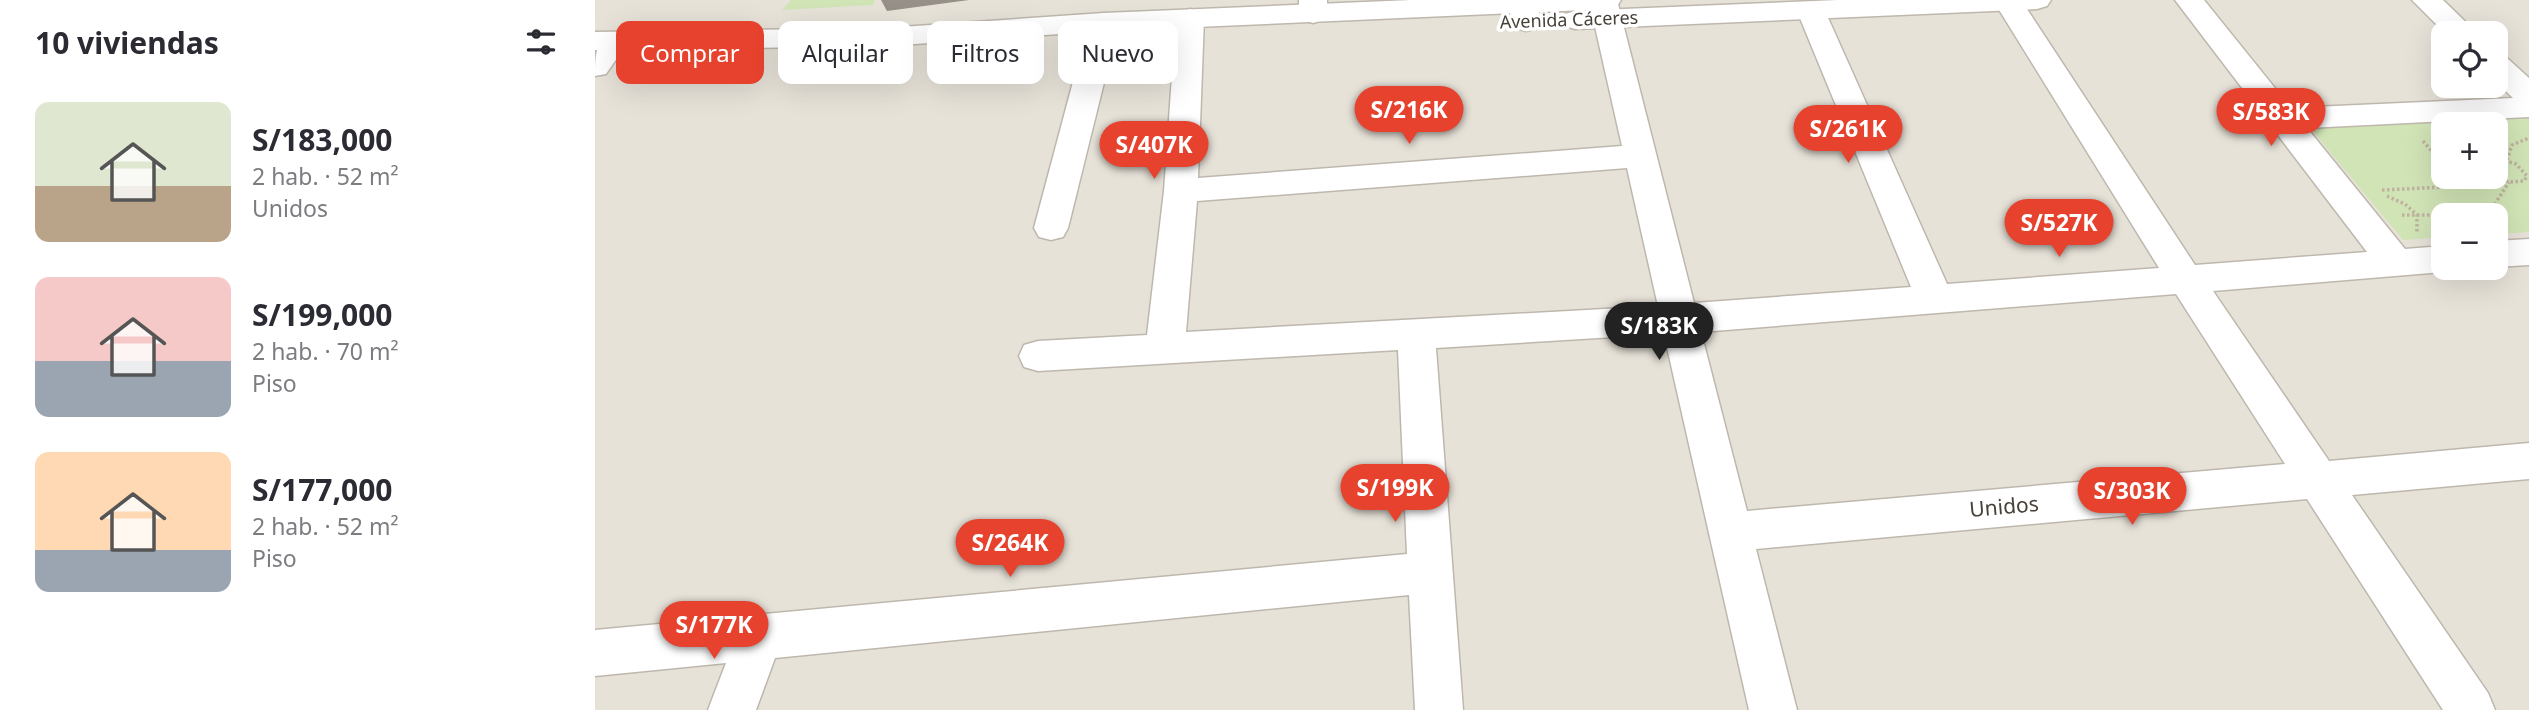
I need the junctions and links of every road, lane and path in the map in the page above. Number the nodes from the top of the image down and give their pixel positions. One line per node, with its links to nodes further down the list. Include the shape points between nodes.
1 (2189, 0): 18 (street)
2 (2426, 0): 10 (street)
3 (2018, 1): 7 (street, Avenida Cáceres); 37 (street)
4 (1606, 6): 6 (street, Avenida Cáceres); 7 (street, Avenida Cáceres); 20 (street)
5 (1313, 7): 6 (street, Avenida Cáceres, via 1350,28); 8 (street, Avenida Cáceres)
6 (1525, 9)
7 (1811, 11): 38 (street)
8 (1189, 18): 9 (street, Avenida Cáceres); 26 (street)
9 (1138, 21)
10 (2449, 21)
11 (1058, 26): 12 (street, Avenida Cáceres, via 886,37)
12 (605, 41): 13 (street)
13 (595, 67)
14 (2508, 76): 16 (street)
15 (1088, 84): 31 (street)
16 (2529, 95)
17 (2529, 107): 18 (street)
18 (2283, 119): 36 (street)
19 (2529, 138): 21 (path, via 2512,145)
20 (1640, 156): 26 (street); 39 (street)
21 (2508, 157)
22 (2508, 161): 23 (path, via 2524,170)
23 (2527, 182): 24 (path)
24 (2509, 183): 27 (path)
25 (2431, 188): 29 (path, via 2380,192)
26 (1181, 191): 41 (street)
27 (2496, 203)
28 (2397, 215): 29 (path)
29 (2417, 215): 30 (path); 32 (path, via 2416,237)
30 (2431, 215)
31 (1051, 228)
32 (2431, 244)
33 (2431, 249): 36 (street)
34 (2529, 252): 35 (street)
35 (2508, 253)
36 (2395, 262): 37 (street)
37 (2184, 277): 38 (street); 44 (street)
38 (1935, 299): 39 (street)
39 (1679, 319): 40 (street); 45 (street)
40 (1416, 334): 41 (street); 46 (street)
41 (1165, 349): 42 (street)
42 (1038, 356)
43 (2529, 461): 44 (street, Unidos)
44 (2317, 478): 45 (street, Unidos); 52 (street)
45 (1730, 532): 51 (street)
46 (1430, 572): 47 (street); 50 (street)
47 (760, 636): 48 (street); 49 (street)
48 (595, 653)
49 (732, 710)
50 (1439, 710)
51 (1773, 710)
52 (2471, 710)

